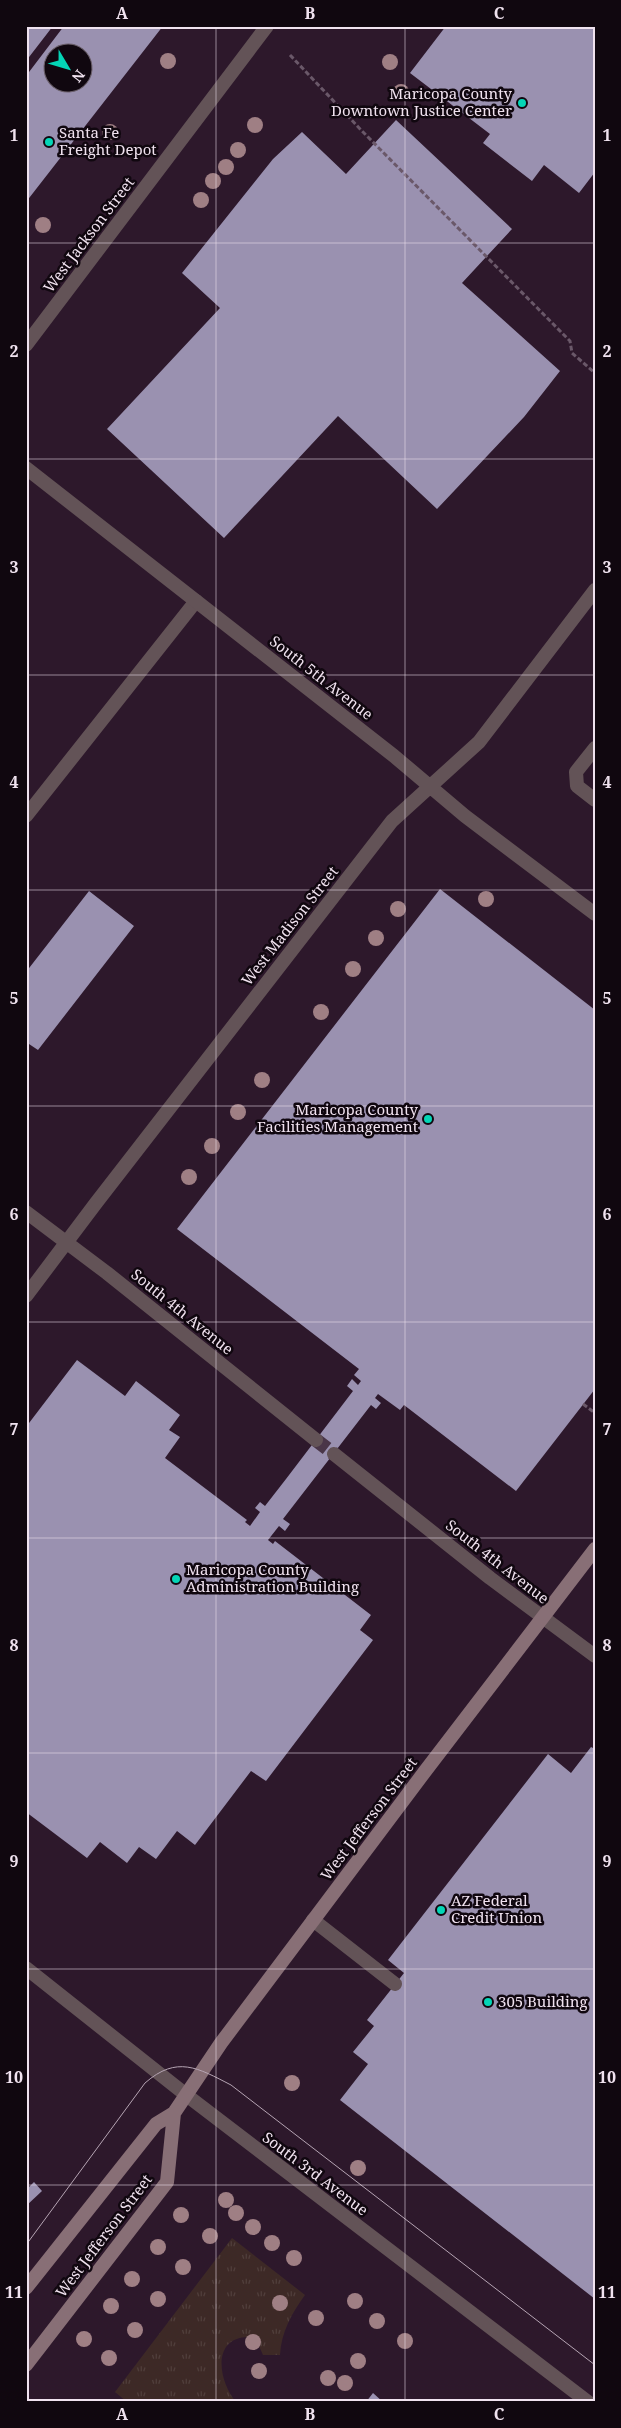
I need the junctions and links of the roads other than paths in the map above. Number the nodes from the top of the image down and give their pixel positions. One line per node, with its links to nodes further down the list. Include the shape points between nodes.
1 (268, 26): 2 (street, West Jackson Street)
2 (26, 344)
3 (26, 468): 5 (street, South 5th Avenue)
4 (595, 590): 7 (street, West Madison Street, via 479,742)
5 (196, 601): 7 (street, South 5th Avenue); 9 (street)
6 (595, 748): 8 (street, via 576,772 577,786)
7 (430, 787): 10 (street, South 5th Avenue); 12 (street, West Madison Street, via 392,821)
8 (595, 800)
9 (26, 816)
10 (595, 914)
11 (26, 1212): 12 (street, South 4th Avenue)
12 (66, 1242): 13 (street, West Madison Street); 14 (street, South 4th Avenue)
13 (26, 1296)
14 (316, 1440)
15 (334, 1454): 17 (street, South 4th Avenue)
16 (595, 1549): 17 (main road, West Jefferson Street)
17 (542, 1618): 18 (street, South 4th Avenue); 19 (main road, West Jefferson Street)
18 (595, 1656)
19 (313, 1920): 21 (street); 22 (main road, West Jefferson Street)
20 (26, 1968): 22 (street, South 3rd Avenue)
21 (395, 1984)
22 (185, 2094): 23 (main road, West Jefferson Street); 26 (street, South 3rd Avenue)
23 (174, 2113): 24 (main road, West Jefferson Street, via 156,2124); 25 (main road, West Jefferson Street, via 167,2182)
24 (26, 2288)
25 (26, 2364)
26 (588, 2402)

